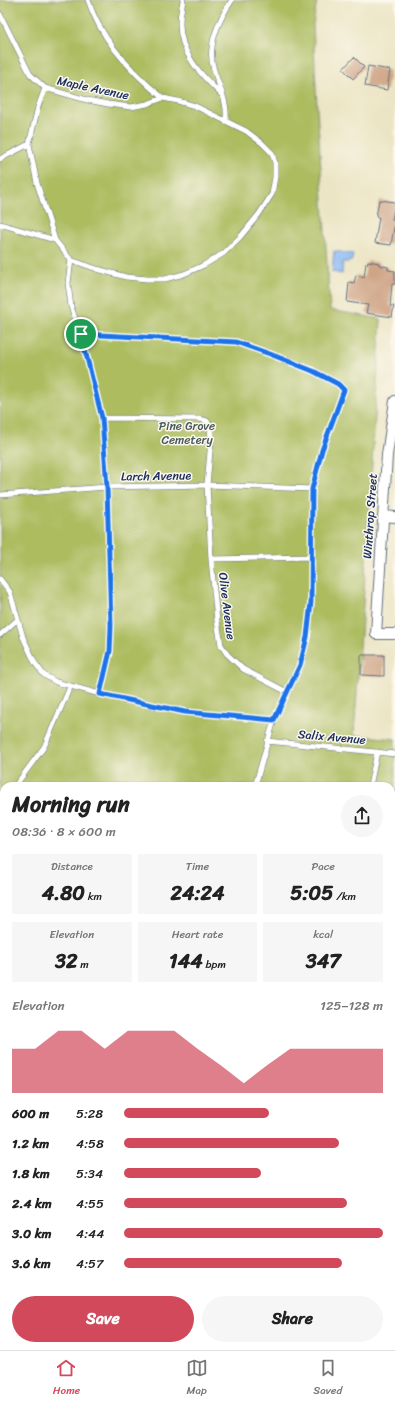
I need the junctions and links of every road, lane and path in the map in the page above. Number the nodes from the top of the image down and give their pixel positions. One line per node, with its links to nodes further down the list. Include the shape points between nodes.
1 (88, 0): 7 (lane, via 94,16 119,55 144,83)
2 (184, 0): 6 (lane, via 180,22 182,42 202,75)
3 (232, 0): 6 (lane, via 222,17 211,53 213,68)
4 (0, 14): 5 (lane, via 30,74)
5 (45, 88): 7 (lane, Maple Avenue, via 87,100 131,107); 9 (lane)
6 (223, 96): 8 (lane, via 227,110)
7 (163, 98): 8 (lane, via 195,106)
8 (226, 120): 13 (lane, via 262,142 272,153 275,177 272,194 259,214 224,253 184,274 165,279 126,277)
9 (29, 144): 10 (lane); 12 (lane, via 36,183)
10 (0, 159)
11 (0, 224): 12 (lane)
12 (55, 240): 13 (lane)
13 (71, 260): 14 (lane, via 68,283 71,307)
14 (81, 334): 16 (lane); 19 (lane, via 236,342 313,371 338,384 344,390 322,450)
15 (395, 401): 21 (street, Winthrop Street, via 388,447)
16 (102, 418): 17 (lane, Olive Avenue, via 207,421 211,440); 18 (lane)
17 (207, 484): 18 (lane, Larch Avenue); 19 (lane, Larch Avenue); 24 (lane, Olive Avenue)
18 (107, 487): 20 (lane, Larch Avenue); 31 (lane, via 111,626 110,651)
19 (312, 489): 23 (lane)
20 (0, 495)
21 (383, 516): 22 (street); 27 (street, Winthrop Street, via 376,634)
22 (395, 516)
23 (312, 557): 24 (lane); 30 (lane, via 307,637 300,665)
24 (212, 559): 30 (lane, Olive Avenue, via 221,645 242,669)
25 (0, 579): 26 (lane, via 10,592)
26 (17, 620): 28 (lane); 29 (lane, via 35,663 44,675)
27 (395, 634)
28 (0, 635)
29 (70, 687): 31 (lane); 36 (lane, via 44,747)
30 (287, 692): 32 (lane)
31 (100, 694): 32 (lane, via 185,712)
32 (274, 720): 33 (lane)
33 (267, 741): 34 (lane, Salix Avenue); 37 (lane)
34 (377, 752): 35 (lane, Salix Avenue); 38 (lane)
35 (395, 754)
36 (18, 782)
37 (256, 782)
38 (371, 782)

